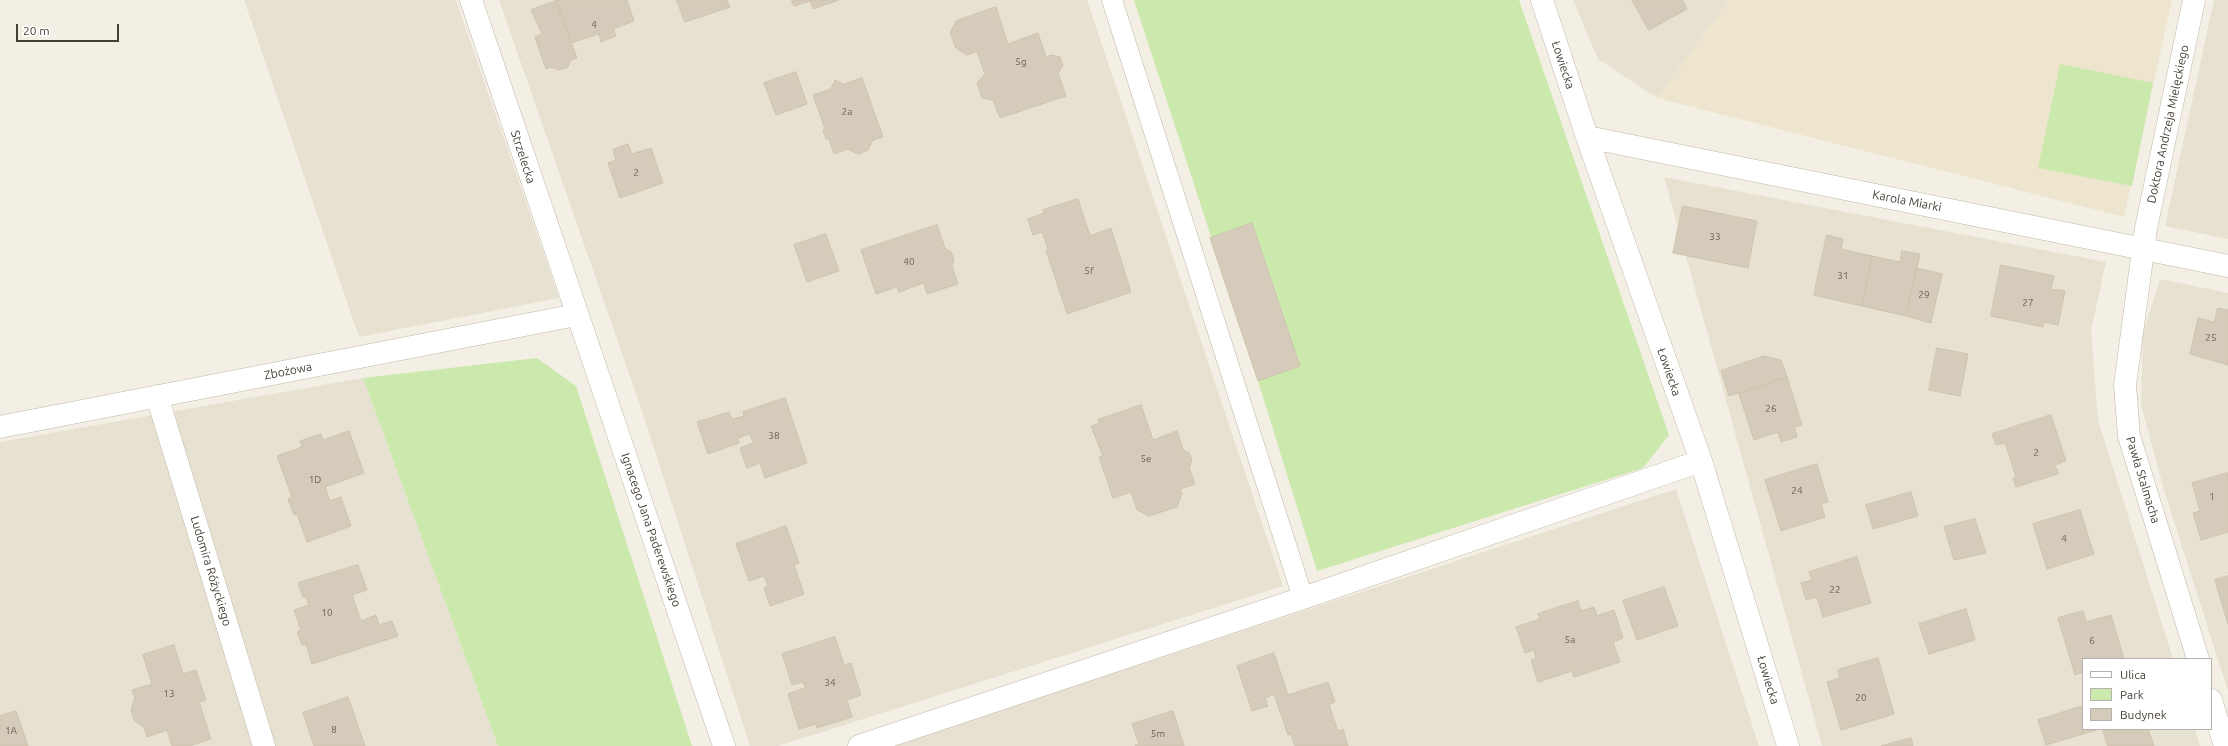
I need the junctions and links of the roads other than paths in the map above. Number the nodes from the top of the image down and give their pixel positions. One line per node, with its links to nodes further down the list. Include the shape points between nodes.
1 (471, 0): 8 (street, Strzelecka)
2 (1112, 0): 12 (lane)
3 (1542, 0): 5 (street, Łowiecka)
4 (2194, 0): 6 (street, Doktora Andrzeja Mielęckiego)
5 (1587, 137): 6 (street, Karola Miarki); 11 (street, Łowiecka)
6 (2143, 248): 7 (street, Karola Miarki); 13 (street, Pawła Stalmacha, via 2125,385 2129,436)
7 (2228, 266)
8 (576, 315): 9 (street, Zbożowa); 16 (street, Ignacego Jana Paderewskiego)
9 (157, 396): 10 (street, Zbożowa); 15 (street, Ludomira Różyckiego)
10 (0, 427)
11 (1701, 461): 12 (street); 18 (street, Łowiecka)
12 (1303, 598): 17 (street)
13 (2198, 658)
14 (2212, 703): 19 (street)
15 (264, 746)
16 (724, 746)
17 (859, 746)
18 (1788, 746)
19 (2225, 746)

